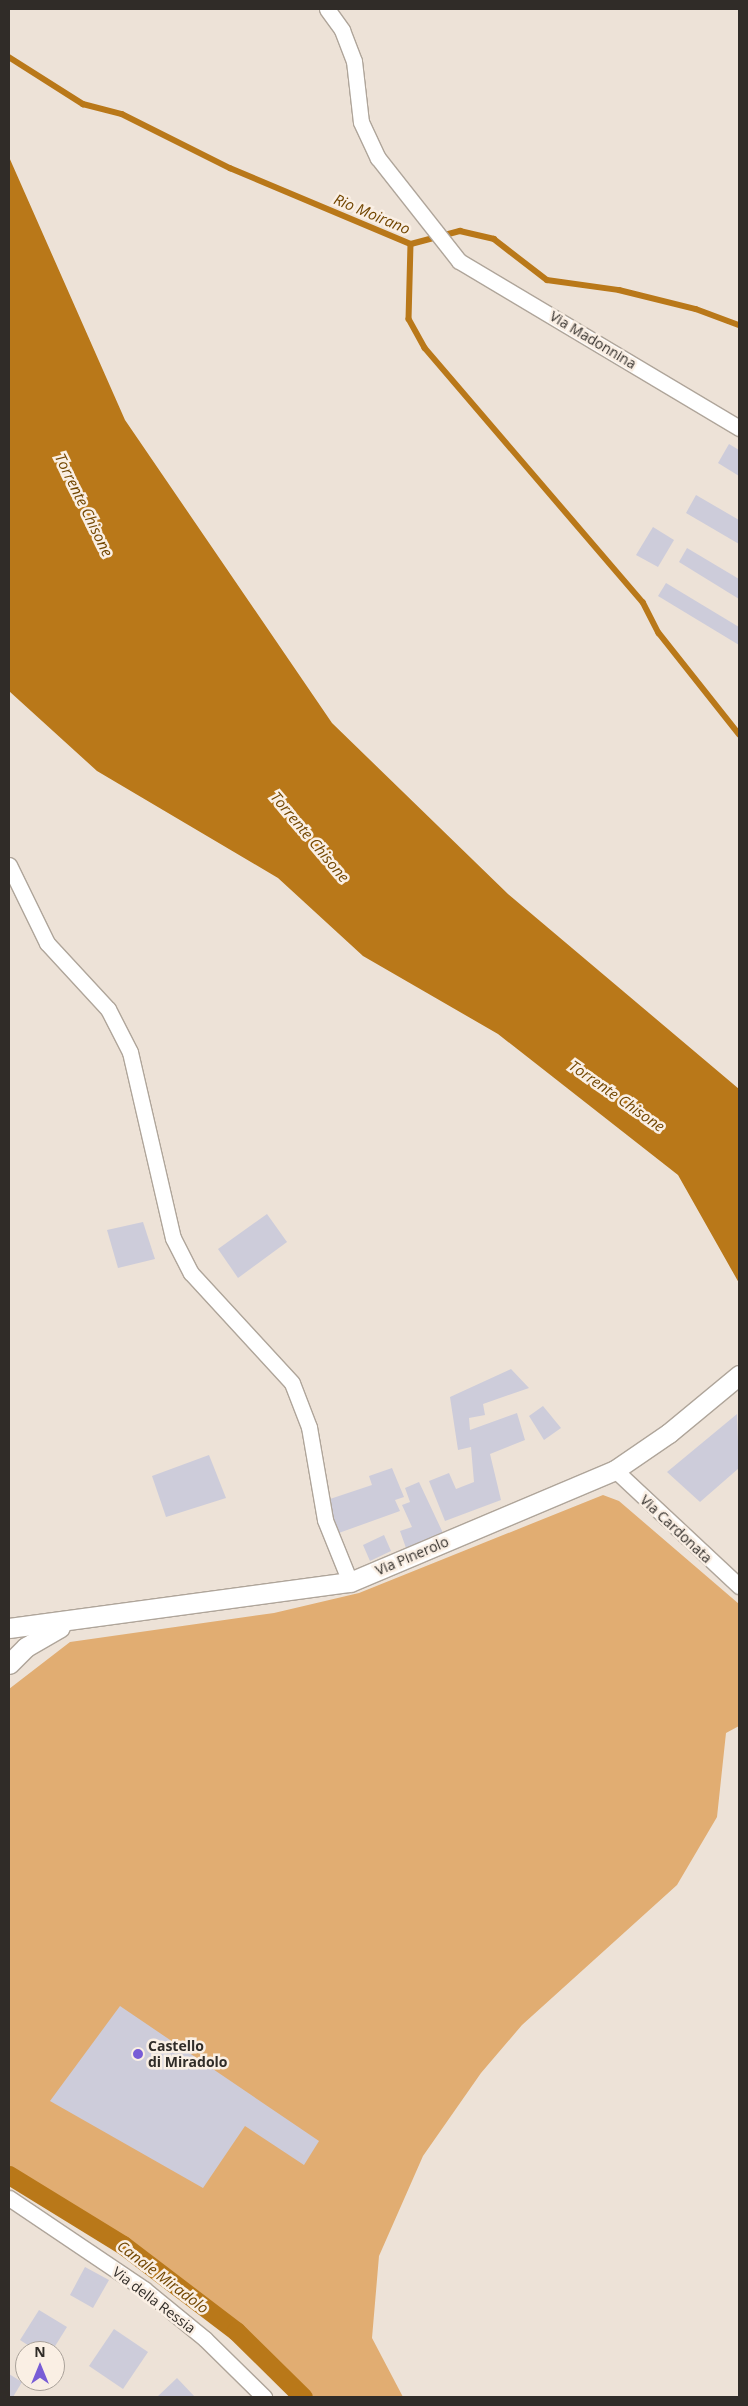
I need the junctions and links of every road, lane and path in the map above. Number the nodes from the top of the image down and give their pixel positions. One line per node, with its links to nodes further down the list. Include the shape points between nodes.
1 (326, 9): 2 (street, Via Madonnina, via 342,30 354,61 361,122 378,158 448,250 459,261)
2 (739, 428)
3 (9, 865): 6 (street, via 47,943 108,1009 130,1052 173,1238 191,1272 292,1383 309,1427 325,1520)
4 (739, 1375): 5 (street, Via Pinerolo, via 721,1392)
5 (614, 1470): 6 (street, Via Pinerolo); 7 (street, Via Cardonata)
6 (350, 1582): 8 (street, Via Pinerolo)
7 (739, 1586)
8 (68, 1623): 9 (street, Via Pinerolo); 10 (street, Via Pinerolo, via 26,1647)
9 (9, 1628)
10 (9, 1664)
11 (9, 2198): 12 (street, Via della Ressia, via 144,2289 205,2339)
12 (264, 2397)

